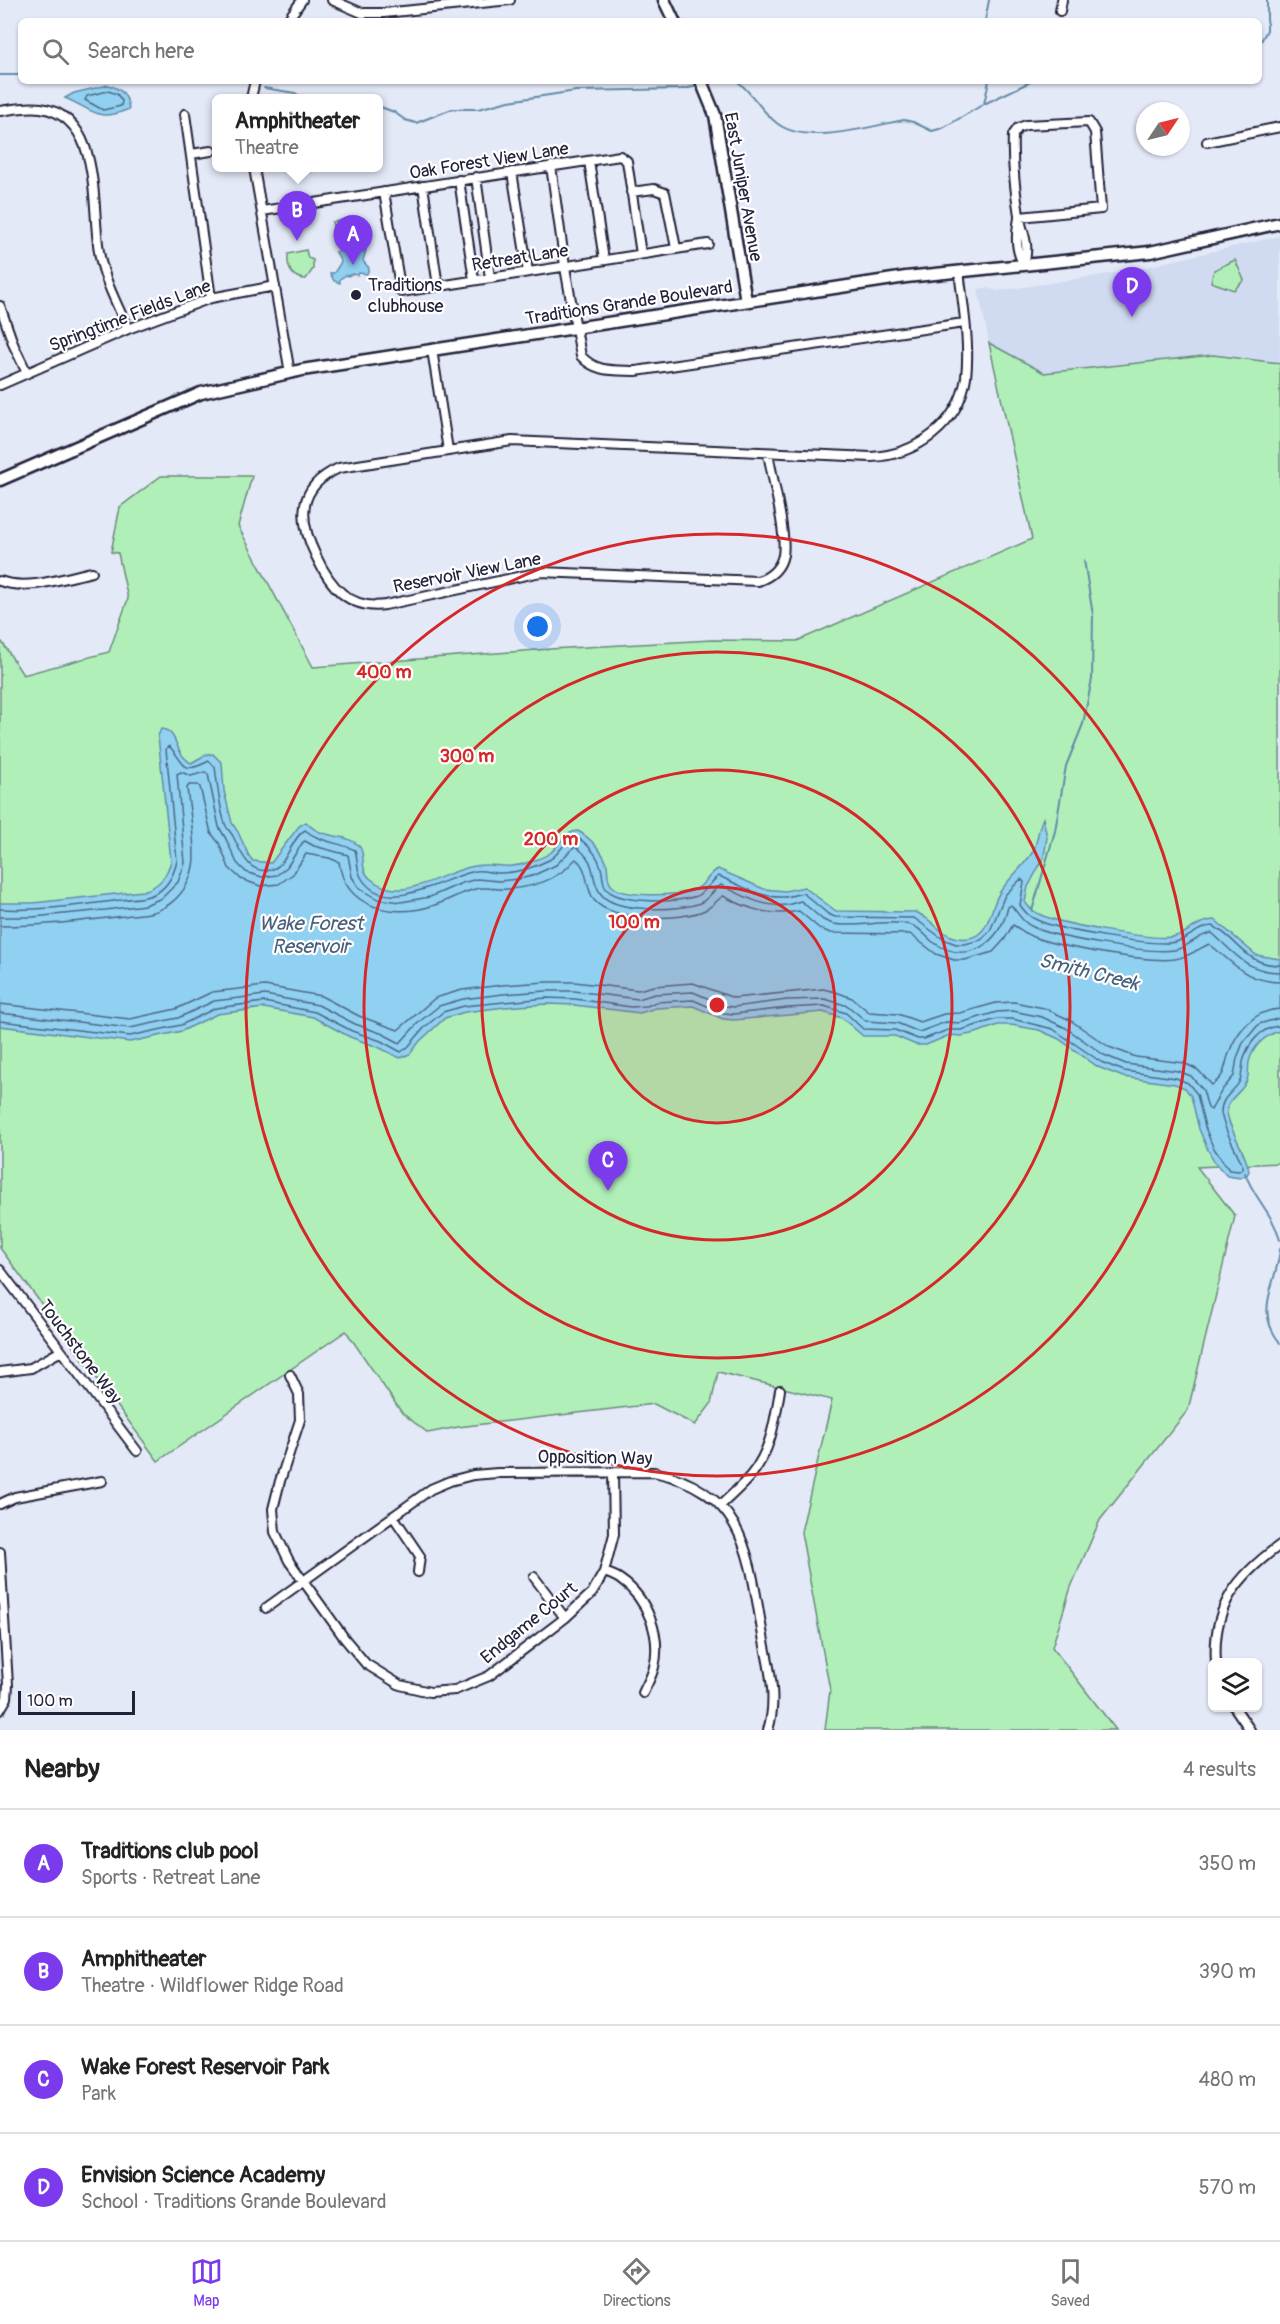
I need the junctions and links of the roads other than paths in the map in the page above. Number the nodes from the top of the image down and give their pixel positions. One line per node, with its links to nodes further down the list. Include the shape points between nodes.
1 (302, 0): 8 (street)
2 (332, 0): 6 (street, via 362,13 384,14)
3 (510, 0): 6 (street)
4 (1062, 0): 7 (street)
5 (667, 1): 9 (main road)
6 (471, 2)
7 (1060, 11)
8 (289, 18)
9 (673, 18)
10 (702, 84): 42 (main road, East Juniper Avenue, via 721,144)
11 (0, 111): 46 (street, via 30,107 48,110 64,117 81,135 88,155 99,256)
12 (185, 114): 16 (street)
13 (1280, 127): 14 (street)
14 (1207, 141)
15 (211, 151): 16 (street)
16 (191, 153): 41 (street)
17 (589, 161): 18 (street, Oak Forest View Lane); 25 (street, Oak Forest View Lane, via 620,156 627,161); 32 (street)
18 (551, 166): 20 (street, Oak Forest View Lane); 33 (street)
19 (255, 172): 26 (street)
20 (512, 172): 21 (street, Oak Forest View Lane); 36 (street)
21 (476, 177): 22 (street, Oak Forest View Lane); 37 (street)
22 (459, 180): 23 (street, Oak Forest View Lane); 38 (street)
23 (423, 186): 24 (street, Oak Forest View Lane); 40 (street)
24 (384, 192): 26 (street, Oak Forest View Lane); 40 (street, Retreat Lane, via 401,292)
25 (632, 192): 30 (street, via 654,189 665,193); 31 (street, Oak Forest View Lane)
26 (262, 211): 39 (street)
27 (1020, 217): 27 (street, via 1101,209 1095,132 1089,123 1026,125 1016,131 1013,142); 34 (street, via 1027,253)
28 (1280, 222): 34 (main road, Traditions Grande Boulevard, via 1150,252)
29 (708, 244): 30 (street, Retreat Lane)
30 (676, 248): 31 (street, Retreat Lane)
31 (641, 254): 32 (street, Retreat Lane)
32 (604, 260): 33 (street, Retreat Lane)
33 (565, 266): 36 (street, Retreat Lane); 45 (street)
34 (1024, 266): 35 (main road, Traditions Grande Boulevard)
35 (959, 271): 42 (main road, Traditions Grande Boulevard); 44 (street, Reservoir View Lane)
36 (528, 272): 37 (street, Retreat Lane)
37 (490, 278): 38 (street, Retreat Lane)
38 (474, 280): 40 (street, Retreat Lane)
39 (275, 286): 41 (street, Springtime Fields Lane); 49 (street)
40 (438, 286)
41 (211, 298): 46 (street, Springtime Fields Lane)
42 (746, 302): 45 (main road, Traditions Grande Boulevard)
43 (0, 306): 48 (street)
44 (964, 323): 45 (street, via 636,371 601,370 589,365 581,356); 52 (street, Reservoir View Lane, via 967,369 962,392 947,420 927,439 906,451 886,456)
45 (575, 328): 47 (main road, Traditions Grande Boulevard)
46 (128, 329): 48 (street, Springtime Fields Lane)
47 (432, 350): 49 (main road, Traditions Grande Boulevard); 51 (street)
48 (27, 373): 50 (street, Springtime Fields Lane)
49 (290, 373): 53 (main road, Traditions Grande Boulevard, via 201,393)
50 (0, 385)
51 (448, 450): 52 (street, Reservoir View Lane, via 512,441); 52 (street, Reservoir View Lane, via 339,468 314,487 303,514 305,533 327,577 344,596 360,604 377,606 553,571 758,581 777,569 783,555)
52 (768, 453)
53 (0, 480)
54 (92, 572): 55 (street, via 13,586)
55 (0, 582)
56 (0, 1270): 57 (street, Touchstone Way)
57 (61, 1351): 58 (street, via 31,1368); 61 (street, Touchstone Way)
58 (0, 1372)
59 (290, 1375): 72 (street, Endgame Court, via 299,1394 300,1420 273,1509 280,1545)
60 (780, 1390): 65 (street, via 765,1453 751,1475)
61 (137, 1451)
62 (613, 1472): 65 (street, Opposition Way, via 654,1472 680,1478); 66 (street, Opposition Way, via 473,1475 431,1489); 70 (street, Endgame Court, via 614,1534)
63 (102, 1481): 64 (street, via 15,1497)
64 (0, 1504)
65 (720, 1506): 79 (street, Opposition Way, via 737,1528 749,1556 774,1698)
66 (393, 1516): 69 (street, via 420,1556); 72 (street, Opposition Way)
67 (1280, 1545): 75 (street, via 1245,1573 1232,1589 1217,1627)
68 (0, 1552): 77 (street, via 8,1684 7,1698)
69 (418, 1572)
70 (604, 1572): 74 (street, Endgame Court, via 591,1593); 76 (street, via 621,1579 634,1592 652,1625 654,1667)
71 (534, 1577): 74 (street)
72 (303, 1582): 73 (street, Opposition Way); 74 (street, Endgame Court, via 366,1664 400,1685 430,1692 455,1690 489,1676)
73 (266, 1608)
74 (565, 1617)
75 (1216, 1658)
76 (643, 1693)
77 (0, 1710)
78 (1238, 1712): 80 (street)
79 (768, 1730)
80 (1250, 1730)

